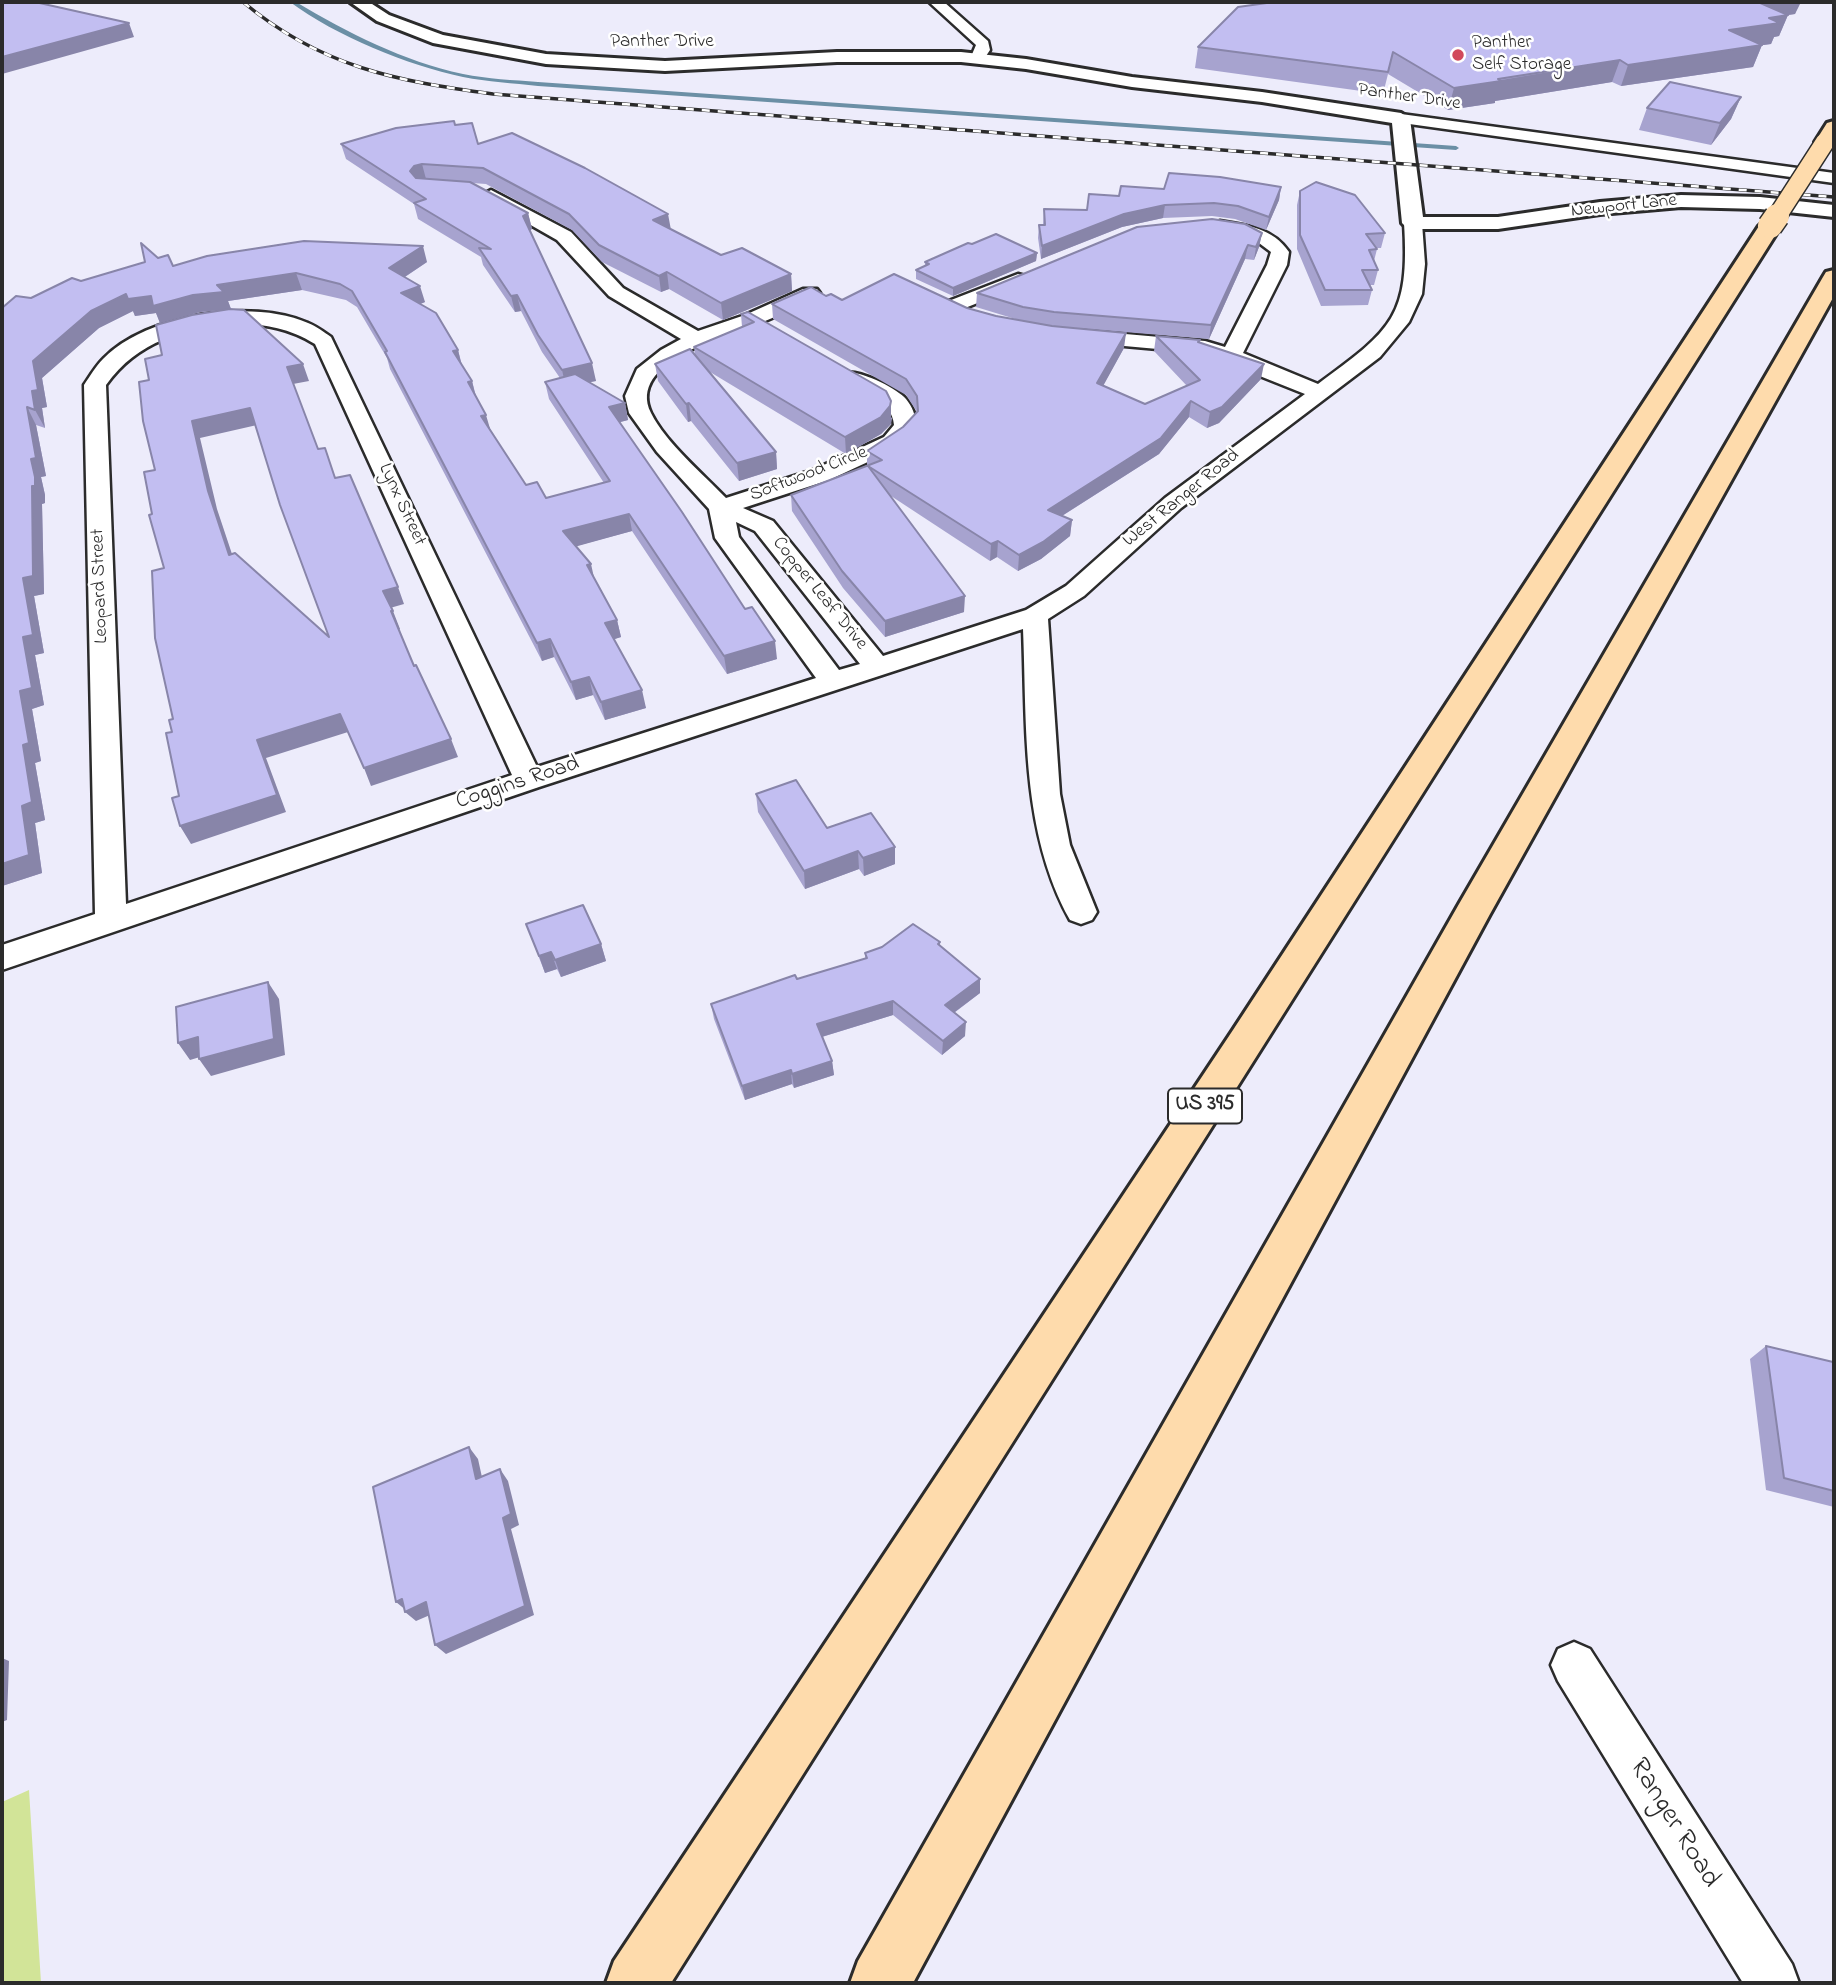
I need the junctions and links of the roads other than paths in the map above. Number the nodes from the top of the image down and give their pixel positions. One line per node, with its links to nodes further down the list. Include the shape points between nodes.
1 (358, 2): 3 (street, Panther Drive, via 383,18 439,39 591,64 704,65 880,56)
2 (936, 2): 3 (street, via 983,44)
3 (977, 58): 4 (street, Panther Drive)
4 (1401, 119): 6 (street, Panther Drive); 9 (street, West Ranger Road)
5 (1829, 134): 32 (highway, US 395, bridge)
6 (1834, 177)
7 (479, 191): 19 (street, via 564,236 616,292)
8 (1834, 211): 9 (street, Newport Lane, via 1681,201 1498,223)
9 (1413, 223): 22 (street, West Ranger Road, via 1417,274 1411,305 1373,353)
10 (1206, 225): 20 (street, via 1251,232 1274,242 1280,252)
11 (1041, 270): 14 (street, via 946,304)
12 (1834, 277): 33 (highway, via 1367,1104)
13 (810, 293): 15 (street, Copper Leaf Drive)
14 (975, 317)
15 (752, 319): 17 (street); 19 (street, Copper Leaf Drive)
16 (209, 320): 27 (street, Lynx Street, via 282,320 300,325 324,341); 29 (street, Leopard Street, via 174,328 127,349 111,361 95,385)
17 (775, 332)
18 (1065, 334): 20 (street, via 1205,347)
19 (696, 339): 23 (street, Copper Leaf Drive, via 644,373 636,396 640,413 665,447)
20 (1231, 355): 22 (street)
21 (832, 365): 23 (street, Softwood Circle, via 896,401 905,425 892,442 821,475)
22 (1320, 392): 24 (street, West Ranger Road, via 1173,503 1075,591)
23 (721, 507): 25 (street, Copper Leaf Drive, via 764,526); 26 (street, Copper Leaf Drive, via 727,538)
24 (1035, 616): 25 (street, Coggins Road); 28 (street, via 1045,794 1055,845)
25 (877, 667): 26 (street, Coggins Road)
26 (833, 681): 27 (street, Coggins Road)
27 (529, 780): 29 (street, Coggins Road)
28 (1081, 912)
29 (111, 922): 30 (street, Coggins Road)
30 (2, 958)
31 (1574, 1665): 34 (street, Ranger Road)
32 (636, 1983)
33 (880, 1983)
34 (1773, 1983)

